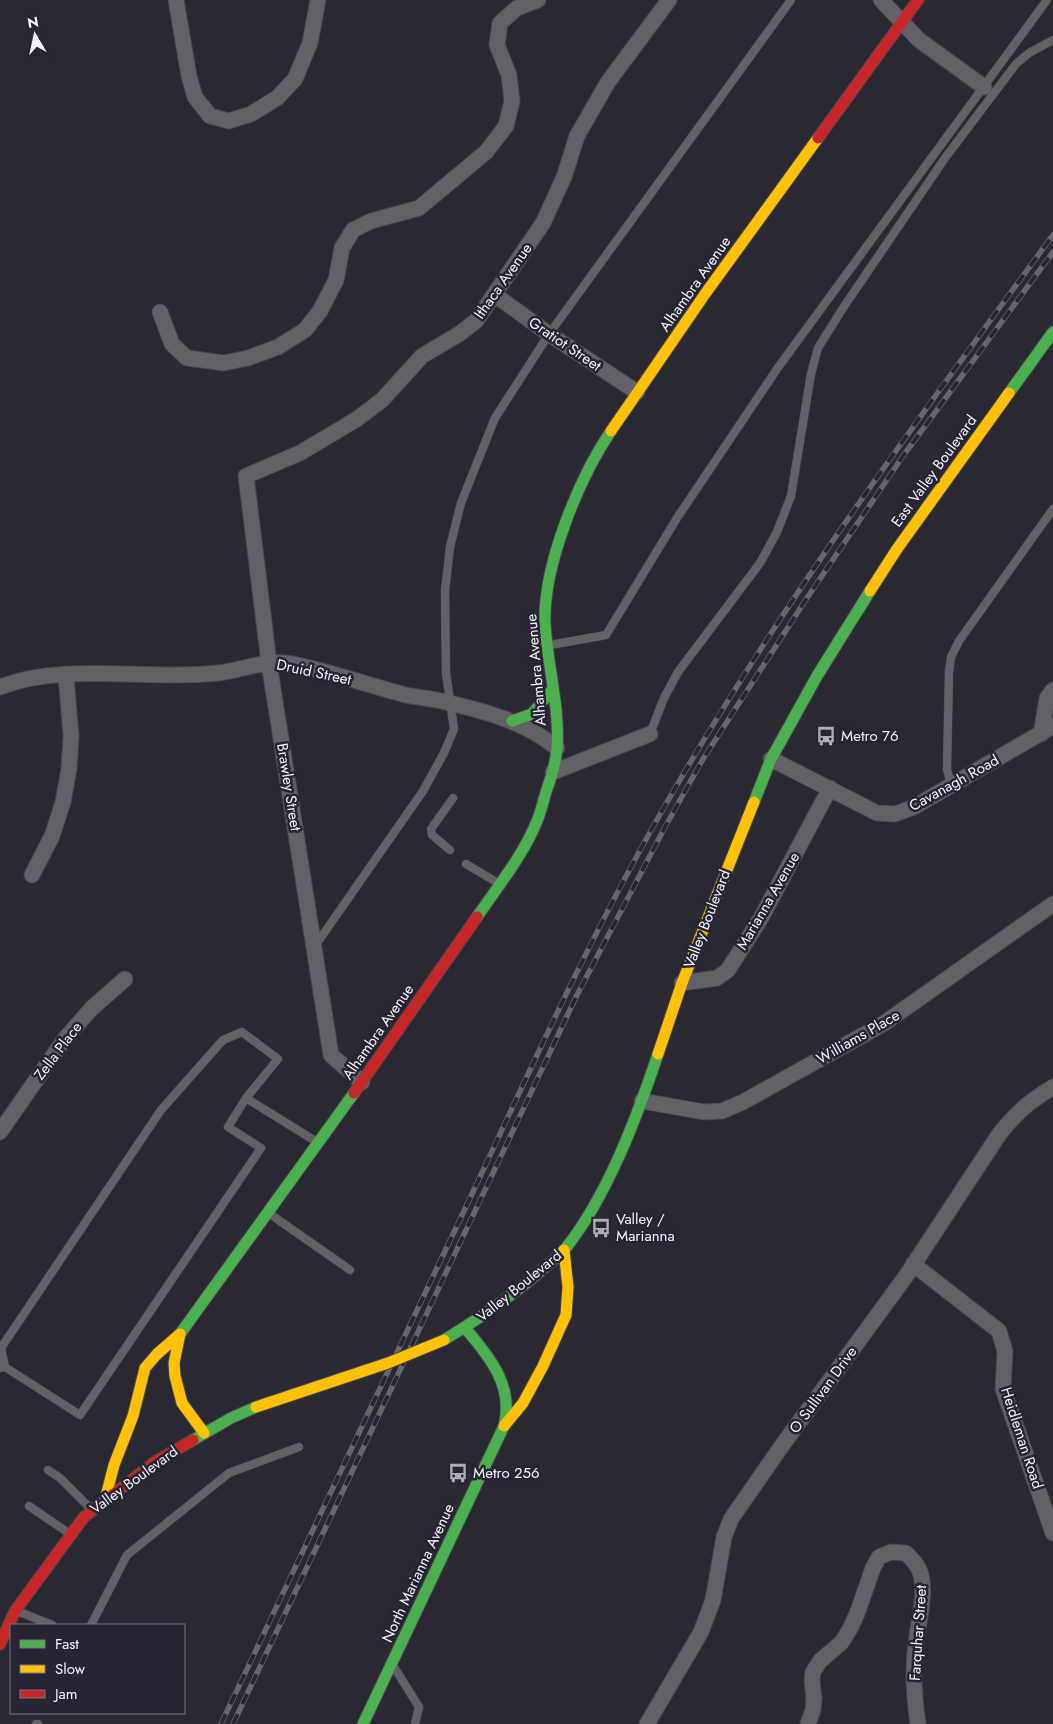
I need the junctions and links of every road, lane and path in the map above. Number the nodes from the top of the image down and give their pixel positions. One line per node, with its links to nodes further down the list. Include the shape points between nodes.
1 (176, 0): 2 (street, via 195,97 210,116 229,121 251,114 277,98 295,79 310,43)
2 (318, 0)
3 (538, 0): 13 (street, via 517,8 500,23 498,46 509,75 512,101 506,126 486,152 419,208 371,221 353,230 342,248 336,280 320,311 305,330 278,346 224,363 187,358 172,344)
4 (668, 0): 12 (street, Ithaca Avenue, via 608,82 577,136 564,177 543,223)
5 (791, 0): 15 (lane)
6 (880, 0): 9 (street)
7 (918, 0): 9 (main road, Alhambra Avenue)
8 (1047, 0): 11 (lane)
9 (902, 22): 11 (street, via 919,40); 16 (main road, Alhambra Avenue)
10 (1053, 40): 29 (lane, via 1016,64 940,166 818,348 791,496 777,532 760,564 678,672)
11 (984, 86): 20 (lane, via 777,369 677,518 606,635)
12 (495, 295): 15 (street, Gratiot Street); 17 (street, Ithaca Avenue, via 476,321 422,356 382,400 357,419 300,453)
13 (160, 312)
14 (1053, 332): 19 (main road, East Valley Boulevard, via 907,534)
15 (549, 334): 16 (street, Gratiot Street); 26 (lane, via 495,418 461,502 450,547 445,591 446,673)
16 (637, 392): 20 (main road, Alhambra Avenue, via 605,440 565,522 548,585)
17 (246, 476): 21 (street, Brawley Street)
18 (1053, 509): 33 (lane, via 951,657 947,770)
19 (844, 630): 31 (main road, Valley Boulevard)
20 (547, 646): 24 (main road, Alhambra Avenue)
21 (269, 662): 22 (street, Druid Street, via 218,673); 26 (street, Druid Street, via 312,668 407,695); 41 (street, Brawley Street)
22 (66, 675): 23 (street, Druid Street, via 39,677); 38 (street, via 71,736 69,769 52,836)
23 (0, 687)
24 (552, 690): 27 (main road, via 532,714); 30 (main road, Alhambra Avenue)
25 (1053, 690): 28 (street, via 1047,698)
26 (450, 702): 27 (street, Druid Street); 41 (lane, via 454,729 444,754 423,792)
27 (512, 721): 30 (street, Druid Street, via 542,735)
28 (1047, 730): 33 (street, Cavanagh Road)
29 (650, 734): 32 (street)
30 (557, 748): 32 (main road, Alhambra Avenue)
31 (771, 759): 34 (street, Cavanagh Road); 43 (main road, Valley Boulevard)
32 (553, 772): 39 (main road, Alhambra Avenue, via 537,821)
33 (952, 786): 34 (street, Cavanagh Road, via 914,808 896,814 877,813)
34 (830, 788): 43 (street, Marianna Avenue, via 761,918 728,970 717,978)
35 (453, 798): 36 (lane, via 431,829 432,835)
36 (450, 850)
37 (466, 864): 39 (lane)
38 (32, 875)
39 (500, 884): 44 (main road, Alhambra Avenue)
40 (1053, 904): 47 (street, Williams Place, via 883,1024 743,1102 722,1111 704,1112)
41 (315, 947): 44 (street, Brawley Street, via 331,1055)
42 (125, 979): 48 (street, Zella Place, via 92,1008 64,1040)
43 (682, 983): 47 (main road, Valley Boulevard)
44 (362, 1082): 49 (main road, Alhambra Avenue)
45 (1053, 1087): 52 (street, O Sullivan Drive, via 1016,1114 1000,1133)
46 (246, 1098): 49 (lane); 56 (lane, via 228,1127 261,1148 80,1415); 56 (lane, via 278,1059 242,1032 223,1040 161,1110 1,1348)
47 (642, 1101): 51 (main road, Valley Boulevard, via 588,1216)
48 (0, 1132)
49 (319, 1143): 50 (main road, Alhambra Avenue)
50 (268, 1212): 53 (lane); 55 (main road, Alhambra Avenue)
51 (564, 1250): 54 (main road, Valley Boulevard, via 520,1289); 57 (main road, via 568,1286 566,1315 523,1404)
52 (913, 1264): 64 (street, Heidleman Road, via 999,1331 1005,1351 1003,1389); 73 (street, O Sullivan Drive, via 731,1520 724,1538 713,1600 701,1632)
53 (350, 1270)
54 (465, 1328): 57 (main road, North Marianna Avenue, via 502,1381 507,1402); 58 (main road, Valley Boulevard, bridge, via 388,1363 231,1418)
55 (180, 1334): 58 (main road, via 174,1363 175,1376 182,1403); 61 (main road, via 145,1368)
56 (3, 1368)
57 (504, 1426): 70 (main road, North Marianna Avenue)
58 (204, 1433): 61 (main road, Valley Boulevard, via 155,1462)
59 (299, 1447): 68 (lane, via 229,1474 127,1555)
60 (48, 1470): 63 (lane)
61 (105, 1500): 63 (main road, Valley Boulevard)
62 (29, 1506): 65 (lane)
63 (92, 1511): 65 (main road, Valley Boulevard)
64 (1053, 1532)
65 (70, 1534): 66 (main road, Valley Boulevard)
66 (15, 1611): 67 (lane); 69 (main road, Valley Boulevard)
67 (49, 1624)
68 (92, 1624)
69 (0, 1644)
70 (392, 1663): 71 (main road, North Marianna Avenue); 72 (lane, via 419,1707)
71 (363, 1724)
72 (414, 1724)
73 (647, 1724)
74 (808, 1724): 75 (street, Farquhar Street, via 813,1710 814,1672 820,1661 842,1642 851,1627 879,1557 891,1552 906,1553 921,1575 914,1678)
75 (918, 1724)

